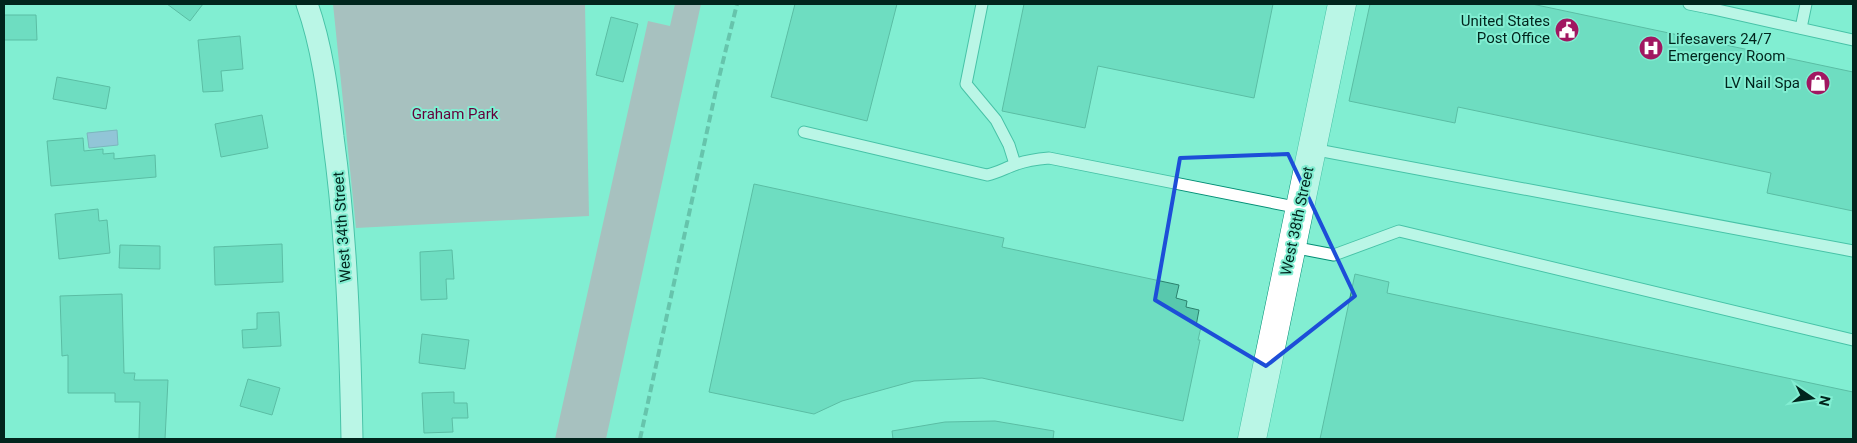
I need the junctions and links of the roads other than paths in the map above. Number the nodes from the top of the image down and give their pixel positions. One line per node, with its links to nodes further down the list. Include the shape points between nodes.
1 (982, 4): 12 (lane, via 966,84 996,120)
2 (1342, 4): 11 (street, West 38th Street)
3 (1689, 4): 5 (lane)
4 (1806, 4): 8 (lane)
5 (1709, 6): 7 (lane)
6 (310, 8): 17 (street, West 34th Street, via 327,86 342,200)
7 (1745, 10): 8 (lane)
8 (1801, 28): 9 (lane)
9 (1853, 40)
10 (804, 132): 12 (lane, via 987,175)
11 (1312, 149): 13 (street, West 38th Street); 15 (lane)
12 (1015, 164): 13 (lane, via 1049,158)
13 (1300, 208): 14 (street, West 38th Street)
14 (1292, 247): 16 (lane, via 1334,255 1399,232); 18 (street, West 38th Street)
15 (1853, 251)
16 (1853, 340)
17 (352, 439)
18 (1252, 439)

